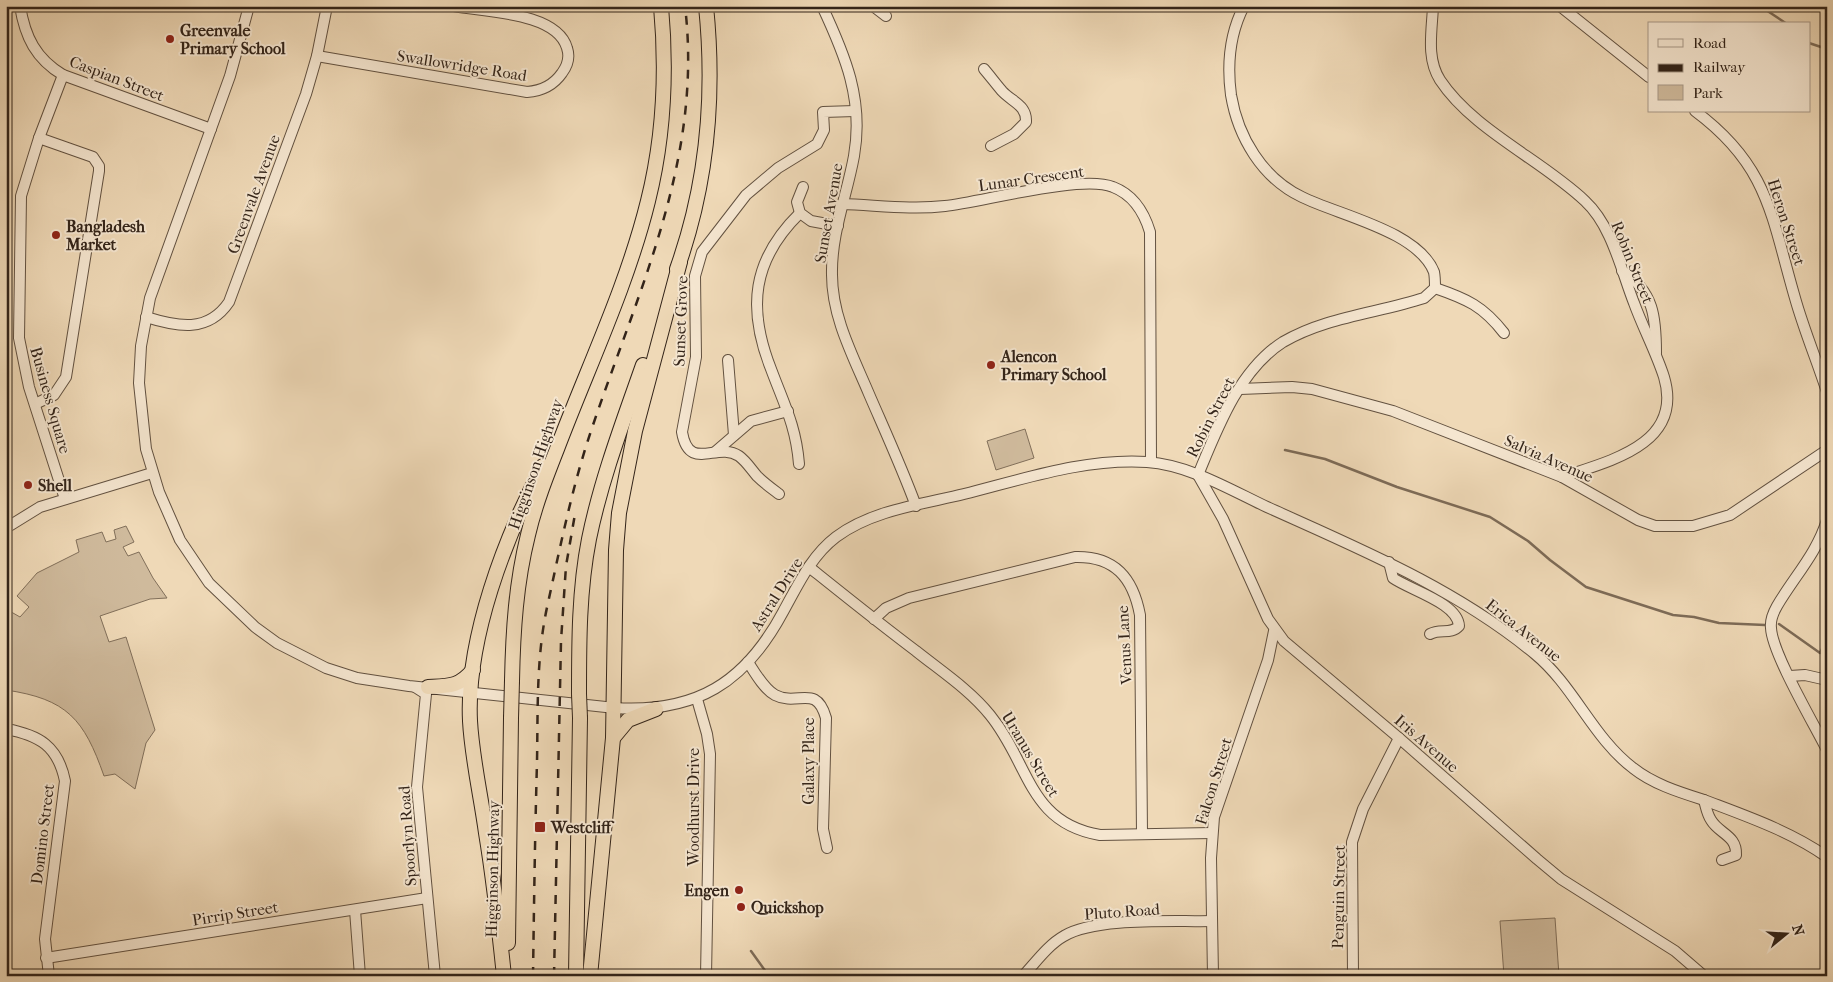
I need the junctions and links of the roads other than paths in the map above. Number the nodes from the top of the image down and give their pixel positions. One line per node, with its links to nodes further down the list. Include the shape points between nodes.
1 (20, 6): 15 (street, Caspian Street, via 23,27 34,49)
2 (249, 6): 19 (street, via 239,49)
3 (326, 6): 13 (street, Greenvale Avenue)
4 (454, 6): 13 (street, Swallowridge Road, via 548,24 562,35 565,42 568,56 564,71 539,92 526,92)
5 (661, 6): 37 (highway, Higginson Highway, via 662,117 648,201 628,265)
6 (706, 6): 26 (highway, via 710,52 709,103 697,199)
7 (873, 6): 12 (street)
8 (1244, 6): 28 (street, via 1233,39 1230,85 1235,115 1258,160 1275,179 1300,197 1394,234 1408,243 1425,258 1434,273)
9 (1433, 6): 27 (street, Robin Street, via 1431,55 1439,79 1452,96 1477,118 1586,202 1605,228)
10 (1560, 6): 16 (street)
11 (826, 7): 17 (street, Sunset Avenue, via 850,70)
12 (886, 16)
13 (317, 56): 29 (street, Greenvale Avenue, via 303,103 226,307 201,324 180,325)
14 (984, 69): 21 (street, via 1026,114 1026,122 1014,134)
15 (63, 75): 19 (street, Caspian Street); 20 (street, Business Square)
16 (1648, 76)
17 (856, 111): 23 (street, Sunset Avenue, via 854,155); 40 (street, Sunset Grove, via 823,112 824,130 817,144 778,168 746,195 702,252 696,276 696,357 682,432 689,450 697,454)
18 (1696, 112): 34 (street, Heron Street, via 1734,145 1761,184)
19 (211, 129): 29 (street)
20 (39, 138): 35 (street, Business Square, via 24,182 20,210 19,338); 35 (street, via 93,157 99,172 66,378 54,394)
21 (991, 146)
22 (803, 187): 24 (street, via 797,202)
23 (842, 204): 25 (street, Sunset Avenue); 41 (street, Lunar Crescent, via 921,208 1090,184 1112,186 1135,201 1145,215 1150,232)
24 (800, 213): 25 (street, via 811,221); 36 (street, via 782,230 769,251 757,286 756,300 770,367)
25 (838, 226): 48 (street, Sunset Avenue, via 832,276 837,313)
26 (680, 262): 64 (highway, via 618,512); 85 (highway, bridge, via 596,506 585,568 578,626 580,718)
27 (1622, 271): 31 (street, Robin Street); 31 (street, via 1636,280 1652,307)
28 (1435, 288): 30 (street, via 1478,305); 33 (street, Robin Street, via 1424,298 1330,323 1284,342 1256,366)
29 (146, 317): 43 (street, via 139,393 142,430)
30 (1504, 333)
31 (1656, 357): 45 (street, Robin Street, via 1664,377 1667,400 1664,417 1657,430 1636,450)
32 (728, 360): 38 (street)
33 (1240, 389): 44 (street, Robin Street); 45 (street, Salvia Avenue, via 1292,387 1351,399 1430,425)
34 (1827, 392)
35 (35, 404): 47 (street, Business Square)
36 (788, 411): 38 (street, via 758,418); 42 (street, via 795,428)
37 (570, 414): 57 (highway, via 533,484 496,572); 84 (highway, Higginson Highway, bridge, via 528,534 514,614)
38 (734, 435): 40 (street)
39 (1827, 450): 45 (street, Salvia Avenue, via 1730,515 1692,526 1671,528 1638,520)
40 (714, 453): 46 (street, Sunset Grove, via 738,455)
41 (1151, 462): 44 (street, Astral Drive); 48 (street, Astral Drive, via 1084,465)
42 (799, 464)
43 (152, 473): 47 (street); 59 (street, via 180,540 209,583 230,605 277,643 326,668)
44 (1198, 475): 51 (street, Erica Avenue); 54 (street, Iris Avenue, via 1223,519)
45 (1562, 477)
46 (778, 494)
47 (65, 499): 50 (street, via 29,513)
48 (916, 506): 52 (street, Astral Drive, via 879,516 848,530 826,546)
49 (1827, 520): 58 (street, via 1815,552 1771,619 1773,640)
50 (6, 528)
51 (1389, 562): 55 (street, via 1393,578 1442,604 1459,621 1454,631); 70 (street, Erica Avenue, via 1458,599 1538,656 1562,681 1619,756 1633,768 1649,779)
52 (809, 567): 53 (street, Uranus Street); 56 (street, Astral Drive, via 772,631)
53 (874, 619): 71 (street, Uranus Street, via 955,682 990,715 1050,814 1082,832 1100,835); 71 (street, Venus Lane, via 886,608 909,598 1075,557 1088,557 1119,570 1136,595 1140,615)
54 (1274, 631): 68 (street, Iris Avenue); 72 (street, Falcon Street, via 1268,660 1214,817)
55 (1430, 634)
56 (748, 662): 63 (street, Astral Drive, via 712,692); 73 (street, Galaxy Place, via 774,695 814,699 821,704 826,718 823,829)
57 (473, 670): 61 (highway, via 461,682); 62 (highway)
58 (1790, 676): 60 (street); 69 (street)
59 (357, 678): 61 (street); 61 (street, via 377,686)
60 (1827, 680)
61 (427, 691): 62 (street, Astral Drive); 76 (street, Spoorlyn Road, via 417,786)
62 (470, 693): 64 (street, Astral Drive); 83 (highway, via 472,744 494,879)
63 (698, 699): 65 (street, Astral Drive); 87 (street, Woodhurst Drive, via 710,754)
64 (615, 708): 65 (street, Astral Drive); 67 (highway)
65 (656, 709): 67 (highway, via 628,720)
66 (6, 729): 79 (street, Domino Street, via 44,742 57,758 65,781 47,916)
67 (614, 738): 86 (highway)
68 (1400, 738): 90 (street, Penguin Street, via 1363,809 1352,842); 91 (street, Iris Avenue, via 1561,879 1675,951)
69 (1827, 750)
70 (1704, 800): 74 (street, Erica Avenue, via 1777,828); 75 (street, via 1710,819 1735,845 1736,855)
71 (1142, 833): 72 (street, Uranus Street)
72 (1212, 833): 78 (street, Falcon Street)
73 (827, 848)
74 (1827, 857)
75 (1722, 860)
76 (427, 898): 77 (street, Pirrip Street); 82 (street, Spoorlyn Road)
77 (355, 910): 79 (street, Pirrip Street); 81 (street)
78 (1212, 921): 88 (street, Pluto Road, via 1102,924 1081,928 1055,942); 89 (street, Falcon Street)
79 (46, 958): 80 (street, Domino Street)
80 (49, 976)
81 (360, 976)
82 (435, 976)
83 (504, 976)
84 (508, 976)
85 (576, 976)
86 (590, 976)
87 (706, 976)
88 (1023, 976)
89 (1213, 976)
90 (1353, 976)
91 (1704, 976)

